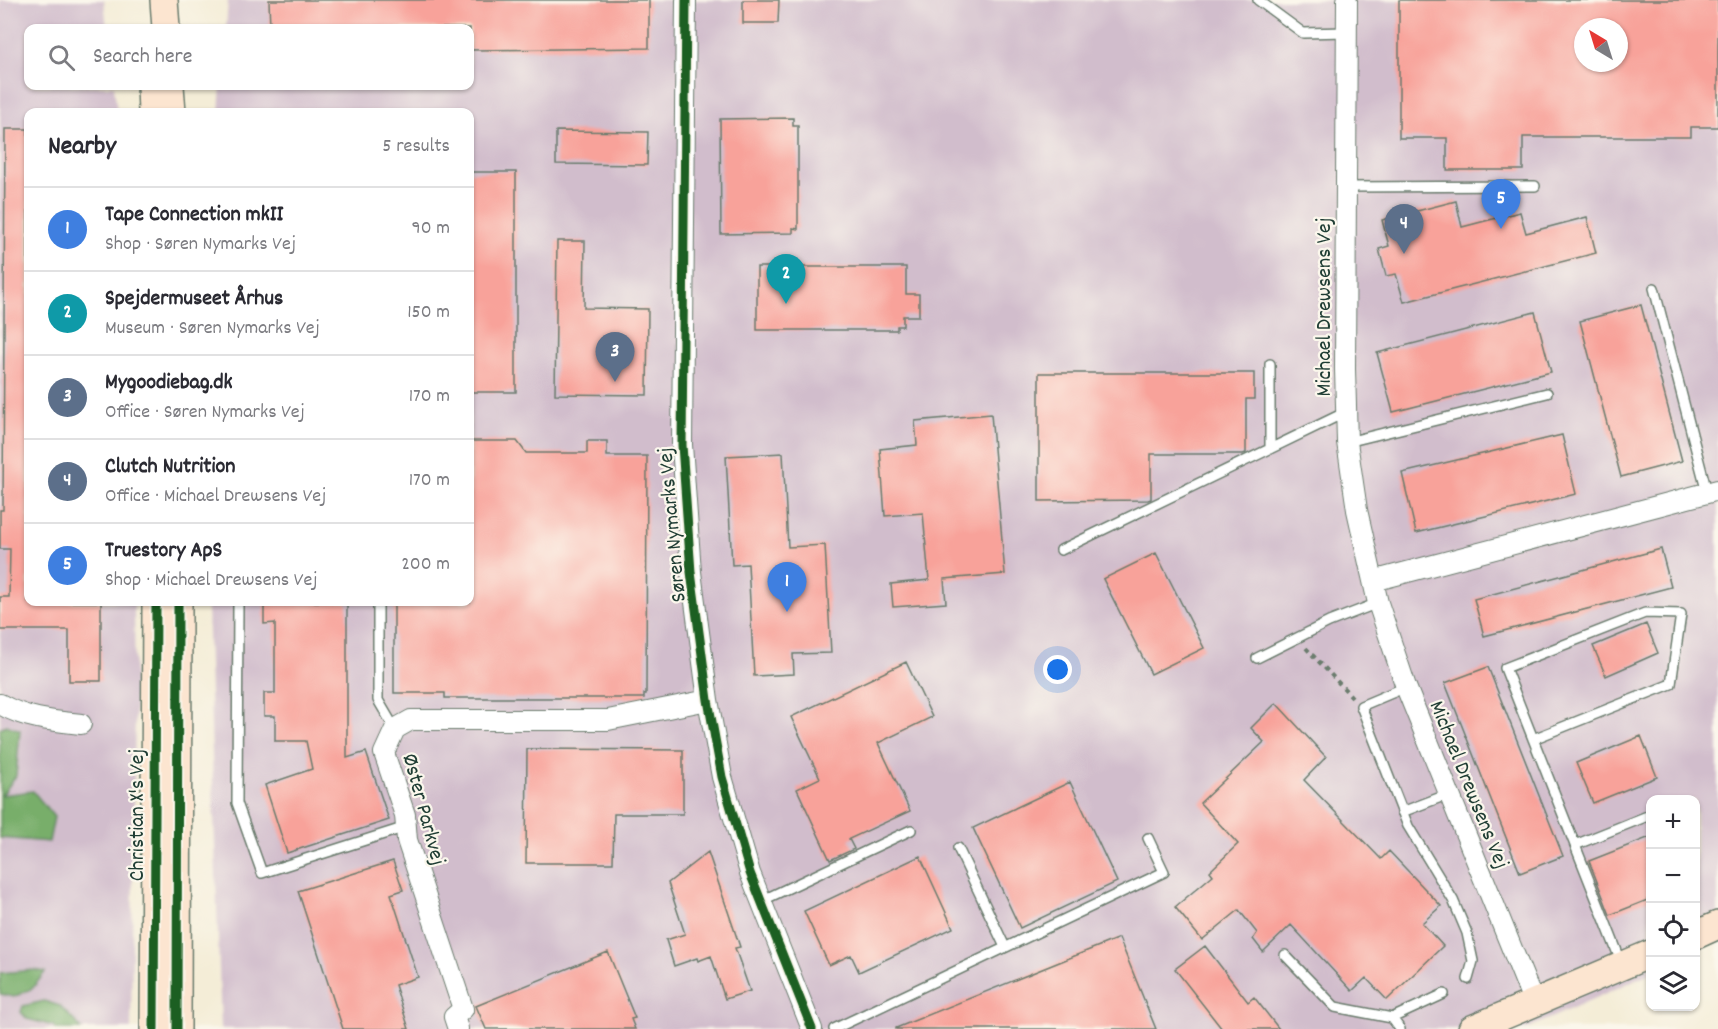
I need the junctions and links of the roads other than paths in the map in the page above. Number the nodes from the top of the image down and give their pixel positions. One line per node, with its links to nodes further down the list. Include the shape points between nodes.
1 (147, 0): 7 (main road)
2 (164, 0): 8 (main road)
3 (180, 0): 9 (main road)
4 (686, 0): 35 (street, Søren Nymarks Vej, via 682,445 691,572)
5 (1258, 0): 10 (lane, via 1303,33)
6 (1347, 0): 10 (street, Michael Drewsens Vej)
7 (148, 24)
8 (166, 24)
9 (180, 24)
10 (1347, 32): 18 (street, Michael Drewsens Vej)
11 (151, 90): 14 (main road)
12 (170, 90): 15 (main road)
13 (180, 90): 16 (main road)
14 (152, 108)
15 (172, 108)
16 (180, 108)
17 (1535, 186): 18 (lane)
18 (1346, 187): 22 (street, Michael Drewsens Vej)
19 (1654, 288): 25 (lane)
20 (1270, 364): 24 (lane)
21 (1547, 393): 23 (lane)
22 (1346, 412): 23 (street, Michael Drewsens Vej); 24 (lane)
23 (1347, 442): 27 (street, Michael Drewsens Vej)
24 (1270, 449): 26 (lane)
25 (1713, 491): 27 (street)
26 (1061, 550)
27 (1373, 580): 28 (street, Michael Drewsens Vej)
28 (1378, 603): 33 (lane); 34 (street, Michael Drewsens Vej)
29 (156, 606): 59 (main road, Christian X's Vej)
30 (178, 606): 60 (main road, Christian X's Vej)
31 (238, 606): 43 (lane, via 237,803 262,873)
32 (378, 606): 38 (lane, via 378,700)
33 (1257, 658)
34 (1406, 687): 40 (street, Michael Drewsens Vej); 41 (lane, via 1360,706)
35 (708, 700): 38 (street, Øster Parkvej, via 608,720 411,720); 48 (street, Søren Nymarks Vej, via 723,777)
36 (0, 704): 37 (street, via 40,720)
37 (81, 724)
38 (395, 729): 43 (street, Øster Parkvej, via 384,753)
39 (1533, 739): 39 (lane, via 1505,668 1645,613 1681,614 1671,684); 46 (lane)
40 (1449, 794): 41 (lane); 57 (street, Michael Drewsens Vej)
41 (1402, 812): 55 (lane, via 1453,900 1467,933 1473,961)
42 (1646, 817): 46 (lane)
43 (406, 827): 61 (street, Øster Parkvej, via 463,1009 454,1017)
44 (911, 830): 48 (lane)
45 (1148, 838): 51 (lane, via 1164,872)
46 (1575, 844): 54 (lane)
47 (958, 848): 51 (lane)
48 (761, 901): 62 (street, Søren Nymarks Vej)
49 (1718, 925): 50 (main road)
50 (1700, 933)
51 (1005, 947): 63 (lane)
52 (1285, 955): 58 (lane, via 1335,1006)
53 (1646, 956): 54 (main road)
54 (1623, 966): 57 (main road)
55 (1467, 979)
56 (1444, 994): 58 (lane)
57 (1534, 1003): 65 (main road)
58 (1392, 1018): 64 (lane)
59 (154, 1029)
60 (177, 1029)
61 (458, 1029)
62 (812, 1029)
63 (834, 1029)
64 (1400, 1029)
65 (1472, 1029)

